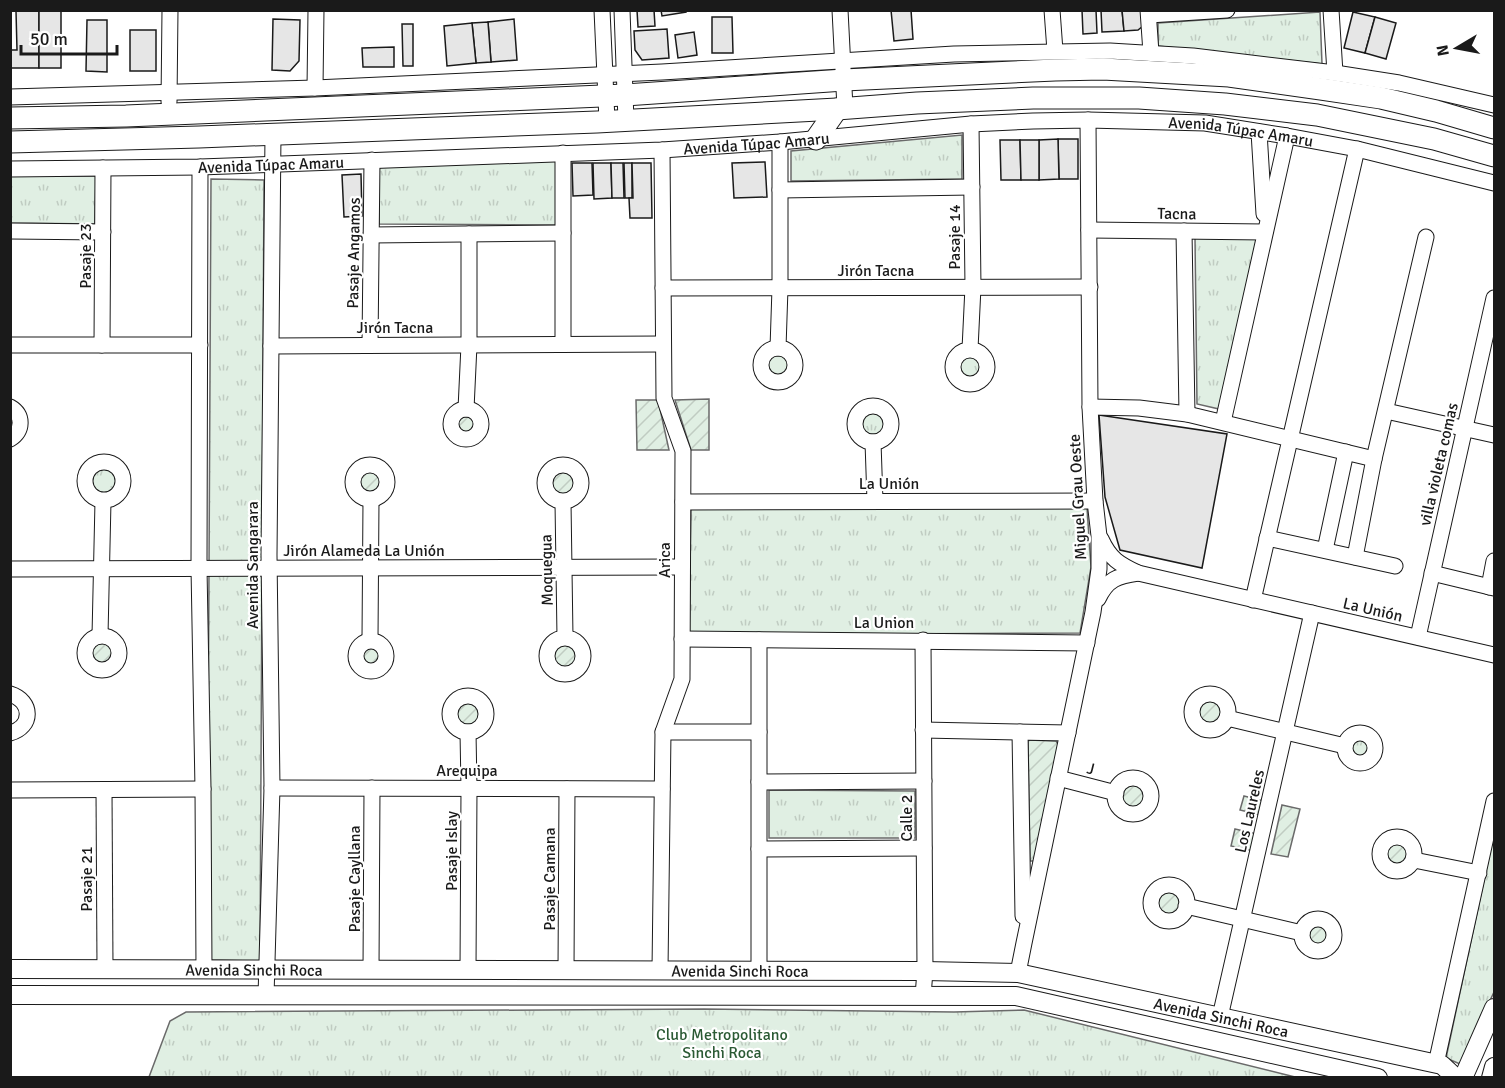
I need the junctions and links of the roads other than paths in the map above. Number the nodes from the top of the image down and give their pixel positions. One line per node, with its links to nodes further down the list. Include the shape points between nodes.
1 (170, 10): 17 (street)
2 (316, 10): 16 (street)
3 (602, 10): 14 (street)
4 (622, 10): 15 (street)
5 (840, 10): 12 (street)
6 (1052, 10): 10 (street)
7 (1227, 10): 9 (street)
8 (1331, 10): 13 (street)
9 (1149, 13): 11 (street)
10 (1054, 51): 11 (street); 12 (street, via 954,54)
11 (1151, 53): 13 (street)
12 (843, 71): 15 (street); 18 (highway); 21 (street); 27 (highway, via 1103,69 1229,76 1381,98)
13 (1335, 73): 20 (street)
14 (604, 74): 15 (street); 16 (street); 18 (street)
15 (624, 74): 18 (street)
16 (315, 88): 17 (street)
17 (169, 93): 19 (street); 22 (street)
18 (615, 95): 22 (highway); 25 (street)
19 (10, 97)
20 (1494, 105)
21 (841, 108): 25 (highway, Avenida Túpac Amaru); 31 (highway); 37 (highway, Avenida Túpac Amaru, via 1033,98 1139,98 1225,104 1317,115 1434,139)
22 (169, 114): 23 (highway)
23 (10, 118)
24 (1088, 120): 26 (street, Avenida Túpac Amaru); 28 (street, Avenida Túpac Amaru, via 1205,123); 46 (street, Miguel Grau Oeste)
25 (616, 121): 29 (highway, Avenida Túpac Amaru)
26 (972, 124): 31 (street, Avenida Túpac Amaru); 44 (street, Pasaje 14)
27 (1494, 128)
28 (1259, 132): 30 (street, Avenida Túpac Amaru); 50 (street)
29 (273, 134): 32 (highway, Avenida Túpac Amaru); 39 (street, Avenida Sangarara)
30 (1287, 136): 34 (street, Avenida Túpac Amaru); 50 (street)
31 (816, 139): 33 (street, Avenida Túpac Amaru)
32 (10, 142)
33 (780, 142): 35 (street, Avenida Túpac Amaru); 45 (street)
34 (1357, 149): 43 (street, Avenida Túpac Amaru); 78 (street)
35 (662, 150): 36 (street, Avenida Túpac Amaru); 57 (street, Arica)
36 (563, 153): 38 (street, Avenida Túpac Amaru); 51 (street)
37 (1494, 156)
38 (372, 160): 39 (street, Avenida Túpac Amaru); 53 (street, Pasaje Angamos)
39 (273, 165): 40 (street, Avenida Túpac Amaru); 67 (street, Avenida Sangarara)
40 (200, 166): 41 (street, Avenida Túpac Amaru); 64 (street)
41 (103, 168): 42 (street, Avenida Túpac Amaru); 49 (street, Pasaje 23)
42 (10, 169)
43 (1494, 183)
44 (972, 187): 45 (street); 55 (street, Pasaje 14)
45 (780, 190): 58 (street)
46 (1089, 230): 48 (street, Tacna); 56 (street, Miguel Grau Oeste)
47 (10, 231): 49 (street)
48 (1184, 231): 50 (street, Tacna); 74 (street)
49 (103, 232): 63 (street, Pasaje 23)
50 (1265, 232): 75 (street)
51 (563, 233): 52 (street); 60 (street)
52 (469, 234): 53 (street); 66 (street)
53 (371, 235): 65 (street, Pasaje Angamos)
54 (1426, 237): 73 (street)
55 (973, 287): 56 (street, Jirón Tacna); 58 (street, Jirón Tacna); 69 (street, Pasaje 14)
56 (1089, 287): 71 (street, Miguel Grau Oeste)
57 (663, 288): 58 (street, Jirón Tacna); 61 (street, Arica)
58 (780, 288): 68 (street)
59 (1494, 298): 76 (street, villa violeta comas)
60 (563, 344): 61 (street, Jirón Tacna); 66 (street, Jirón Tacna)
61 (663, 344): 88 (street, Arica, via 664,398 683,451)
62 (10, 345): 63 (street)
63 (102, 345): 64 (street)
64 (200, 345): 97 (street)
65 (370, 345): 66 (street, Jirón Tacna); 67 (street, Jirón Tacna)
66 (469, 345): 72 (street)
67 (271, 346): 98 (street, Avenida Sangarara)
68 (778, 348)
69 (970, 349)
70 (10, 407): 79 (street, via 18,414 21,425)
71 (1090, 407): 74 (street); 86 (street, Miguel Grau Oeste)
72 (466, 409)
73 (1386, 411): 76 (street); 82 (street)
74 (1187, 414): 75 (street)
75 (1223, 422): 78 (street)
76 (1464, 428): 77 (street); 103 (street, villa violeta comas)
77 (1494, 435)
78 (1290, 438): 81 (street); 90 (street)
79 (10, 439)
80 (873, 442): 85 (street)
81 (1346, 452): 82 (street); 91 (street)
82 (1374, 459): 92 (street)
83 (371, 500): 101 (street)
84 (103, 501): 100 (street)
85 (875, 501): 86 (street, La Unión); 88 (street, La Unión)
86 (1095, 501): 89 (street, Miguel Grau Oeste)
87 (563, 502): 95 (street, Moquegua)
88 (683, 502): 96 (street, Arica)
89 (1099, 536): 102 (street, La Unión, via 1113,559); 106 (street, Miguel Grau Oeste)
90 (1267, 538): 91 (street); 105 (street)
91 (1324, 550): 92 (street)
92 (1355, 557): 94 (street)
93 (1494, 561): 104 (street)
94 (1395, 566)
95 (564, 567): 96 (street, Jirón Alameda La Unión); 101 (street, Jirón Alameda La Unión); 109 (street, Moquegua)
96 (682, 567): 111 (street, Arica)
97 (199, 568): 98 (street, Jirón Alameda La Unión); 100 (street, Jirón Alameda La Unión); 134 (street)
98 (269, 568): 101 (street, Jirón Alameda La Unión); 131 (street, Avenida Sangarara)
99 (10, 569): 100 (street, Jirón Alameda La Unión)
100 (102, 569): 108 (street)
101 (370, 569): 112 (street)
102 (1138, 573): 105 (street, La Unión); 106 (street, La Unión, via 1110,581)
103 (1432, 573): 104 (street); 110 (street, villa violeta comas)
104 (1492, 587)
105 (1253, 600): 107 (street, La Unión)
106 (1093, 612): 115 (street, Miguel Grau Oeste)
107 (1311, 613): 110 (street, La Unión); 120 (street, Los Laureles)
108 (100, 636)
109 (565, 637)
110 (1418, 637): 116 (street, La Unión)
111 (682, 639): 113 (street, La Union); 122 (street, Arica, via 682,679)
112 (370, 640)
113 (759, 640): 114 (street, La Union); 123 (street)
114 (923, 640): 115 (street, La Union); 119 (street, Calle 2)
115 (1087, 642): 125 (street, Miguel Grau Oeste)
116 (1494, 655)
117 (10, 694): 126 (street, via 23,701 28,713 20,730)
118 (1227, 718): 120 (street)
119 (923, 730): 124 (street); 130 (street, Calle 2)
120 (1285, 731): 127 (street); 146 (street, Los Laureles)
121 (468, 732): 133 (street, Pasaje Islay)
122 (663, 732): 123 (street); 136 (street, Arica)
123 (759, 732): 129 (street)
124 (1020, 732): 125 (street); 148 (street)
125 (1068, 733): 128 (street, Miguel Grau Oeste)
126 (10, 734)
127 (1345, 746)
128 (1058, 778): 139 (street, J); 148 (street, Miguel Grau Oeste)
129 (759, 782): 130 (street); 142 (street)
130 (924, 782): 141 (street, Calle 2)
131 (272, 788): 132 (street, Arequipa); 153 (street, Avenida Sangarara)
132 (372, 788): 133 (street, Arequipa); 154 (street, Pasaje Cayllana)
133 (470, 788): 135 (street, Arequipa); 155 (street, Pasaje Islay)
134 (203, 789): 138 (street); 152 (street)
135 (567, 789): 136 (street, Arequipa); 156 (street, Pasaje Camana)
136 (662, 789): 157 (street, Arica)
137 (10, 790): 138 (street)
138 (104, 790): 150 (street, Pasaje 21)
139 (1116, 793)
140 (1494, 801): 144 (street)
141 (924, 848): 142 (street); 159 (street, Calle 2)
142 (759, 849): 158 (street)
143 (1414, 860): 144 (street)
144 (1479, 873): 167 (street)
145 (1186, 906): 146 (street)
146 (1243, 918): 147 (street); 166 (street, Los Laureles)
147 (1302, 933)
148 (1024, 943): 160 (street, Miguel Grau Oeste)
149 (10, 969): 150 (main road, Avenida Sinchi Roca)
150 (105, 969): 151 (main road, Avenida Sinchi Roca)
151 (156, 969): 152 (main road, Avenida Sinchi Roca); 162 (main road)
152 (204, 970): 153 (main road, Avenida Sinchi Roca)
153 (266, 970): 154 (main road, Avenida Sinchi Roca); 163 (street, Avenida Sangarara)
154 (371, 970): 155 (main road, Avenida Sinchi Roca)
155 (468, 970): 156 (main road, Avenida Sinchi Roca)
156 (566, 970): 157 (main road, Avenida Sinchi Roca)
157 (660, 970): 158 (main road, Avenida Sinchi Roca)
158 (759, 970): 159 (main road, Avenida Sinchi Roca)
159 (925, 970): 160 (main road, Avenida Sinchi Roca); 164 (street, Calle 2)
160 (1018, 973): 166 (main road, Avenida Sinchi Roca)
161 (10, 995): 162 (main road, Avenida Sinchi Roca)
162 (158, 995): 163 (main road, Avenida Sinchi Roca)
163 (266, 996): 164 (main road, Avenida Sinchi Roca)
164 (923, 996): 169 (main road, Avenida Sinchi Roca, via 1016,996)
165 (1494, 1008): 171 (main road)
166 (1220, 1017): 167 (main road, Avenida Sinchi Roca)
167 (1436, 1064): 170 (main road, Avenida Sinchi Roca)
168 (1494, 1067): 172 (main road)
169 (1378, 1077)
170 (1456, 1077)
171 (1463, 1077)
172 (1491, 1077)

